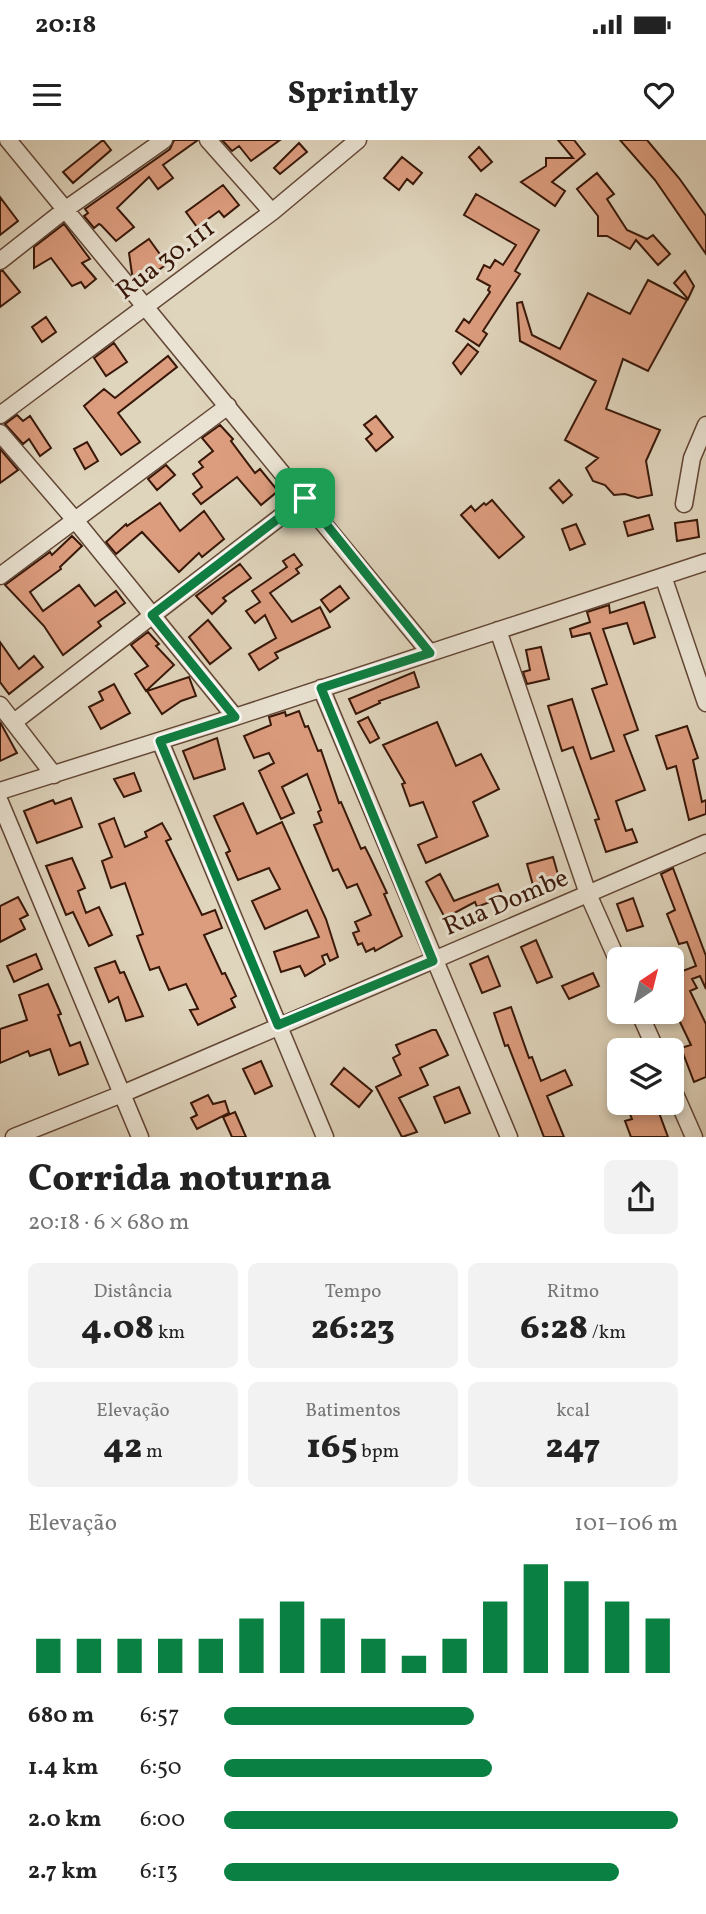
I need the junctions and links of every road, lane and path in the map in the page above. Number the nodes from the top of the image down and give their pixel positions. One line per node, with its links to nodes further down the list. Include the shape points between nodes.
1 (8, 140): 5 (street)
2 (164, 140): 5 (street)
3 (208, 140): 6 (street)
4 (358, 140): 6 (street, Rua 30.111)
5 (66, 209): 7 (street); 8 (street)
6 (272, 212): 8 (street, Rua 30.111)
7 (0, 261)
8 (145, 307): 9 (street); 10 (street, Rua 30.111)
9 (228, 406): 13 (street); 15 (street)
10 (0, 415)
11 (706, 425): 14 (street, via 692,458)
12 (0, 433): 15 (street)
13 (305, 498): 19 (street); 21 (street)
14 (684, 504)
15 (75, 520): 17 (street); 19 (street)
16 (706, 562): 18 (street)
17 (0, 576)
18 (663, 576): 20 (street); 23 (street)
19 (152, 615): 25 (street); 26 (street)
20 (498, 630): 21 (street); 32 (street)
21 (430, 653): 22 (street)
22 (321, 688): 25 (street); 34 (street)
23 (706, 703)
24 (0, 705): 26 (street)
25 (235, 717): 27 (street)
26 (14, 722): 28 (street)
27 (160, 741): 28 (street); 35 (street)
28 (54, 775): 29 (street)
29 (0, 791)
30 (0, 802): 36 (street)
31 (706, 843): 32 (street, Rua Dombe)
32 (588, 894): 33 (street); 34 (street, Rua Dombe)
33 (612, 947)
34 (433, 961): 35 (street, Rua Dombe); 41 (street)
35 (278, 1025): 36 (street, Rua Dombe); 40 (street)
36 (122, 1094): 38 (street, Rua Dombe); 39 (street)
37 (684, 1114): 42 (street)
38 (14, 1137)
39 (140, 1137)
40 (325, 1137)
41 (509, 1137)
42 (694, 1137)

